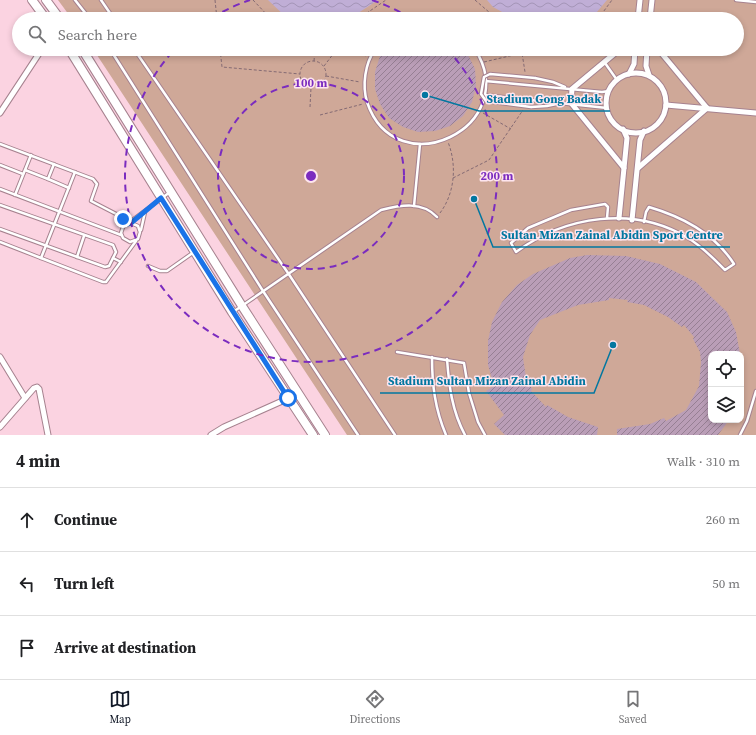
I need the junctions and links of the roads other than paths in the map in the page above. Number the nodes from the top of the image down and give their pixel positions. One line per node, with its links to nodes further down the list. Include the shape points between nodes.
1 (32, 0): 9 (main road)
2 (46, 0): 10 (main road)
3 (75, 0): 11 (lane)
4 (101, 0): 12 (lane)
5 (640, 0): 13 (street)
6 (652, 0): 14 (street)
7 (736, 0): 8 (lane)
8 (756, 2)
9 (41, 12)
10 (55, 12)
11 (84, 12)
12 (109, 12)
13 (639, 12)
14 (651, 12)
15 (37, 56): 41 (street)
16 (73, 56): 59 (main road)
17 (86, 56): 57 (main road)
18 (114, 56): 85 (lane)
19 (139, 56): 84 (lane)
20 (371, 56): 45 (lane, via 364,83 373,115 385,129 401,139)
21 (479, 56): 30 (lane)
22 (611, 56): 26 (street)
23 (635, 56): 27 (street)
24 (647, 56): 28 (street)
25 (664, 56): 39 (street)
26 (604, 62): 29 (lane); 32 (street)
27 (628, 74): 28 (street); 29 (street)
28 (648, 75): 37 (street, via 662,87)
29 (617, 80): 33 (street)
30 (485, 81): 31 (lane); 34 (lane)
31 (566, 88): 32 (lane); 35 (lane, bridge, via 535,78 490,74 484,77 481,91 486,101 526,106 547,106)
32 (572, 88): 33 (lane); 36 (street)
33 (609, 91): 38 (street)
34 (484, 95): 35 (lane); 45 (lane, via 471,123 460,133 447,140)
35 (564, 102): 36 (lane)
36 (571, 103): 38 (lane); 49 (street)
37 (666, 105): 39 (street); 43 (street, via 657,124)
38 (607, 108): 42 (street, via 613,120)
39 (707, 108): 40 (street); 50 (street)
40 (756, 113)
41 (0, 114)
42 (623, 129): 43 (street, via 630,132); 49 (street, via 627,138)
43 (644, 131): 50 (street, via 640,140)
44 (0, 144): 46 (lane)
45 (420, 144): 61 (lane)
46 (31, 155): 47 (lane); 51 (lane)
47 (54, 164): 52 (lane); 54 (lane)
48 (0, 165): 53 (lane)
49 (624, 168): 66 (street)
50 (638, 168): 67 (street)
51 (26, 170): 53 (lane); 54 (lane)
52 (75, 172): 55 (lane); 69 (lane, via 96,181 91,201)
53 (23, 174): 58 (lane)
54 (48, 179): 55 (lane)
55 (69, 188): 63 (lane)
56 (0, 189): 58 (lane)
57 (170, 191): 59 (lane); 86 (main road)
58 (14, 195): 63 (lane)
59 (161, 198): 62 (lane); 78 (main road)
60 (0, 205): 70 (lane)
61 (414, 206): 64 (lane, via 430,209); 84 (lane, via 381,210)
62 (145, 211): 69 (lane); 72 (lane)
63 (60, 212): 70 (lane); 73 (lane)
64 (437, 217)
65 (607, 218): 65 (lane, via 559,227 516,252 511,242 528,228 583,207 606,204); 66 (lane)
66 (619, 218): 67 (lane)
67 (632, 220): 68 (lane)
68 (644, 222): 68 (lane, via 649,207 684,220 726,251 734,264 725,270 710,254 688,238 667,228)
69 (129, 223): 72 (lane, via 136,224); 73 (lane, via 123,227)
70 (54, 225): 74 (lane); 77 (lane)
71 (0, 229): 77 (lane)
72 (140, 232): 75 (lane, via 140,237)
73 (121, 235): 75 (lane, via 127,242)
74 (84, 236): 79 (lane); 81 (lane, via 113,246 116,252)
75 (136, 241): 82 (lane)
76 (0, 242): 80 (lane)
77 (47, 246): 79 (lane); 80 (lane)
78 (194, 252): 83 (lane, via 167,271); 87 (main road)
79 (77, 257): 81 (lane, via 107,267)
80 (41, 258): 82 (lane, via 103,282 108,280)
81 (113, 258): 82 (lane)
82 (121, 262)
83 (148, 266)
84 (288, 273): 85 (lane); 101 (lane)
85 (263, 291): 86 (lane); 100 (lane)
86 (242, 306): 87 (lane); 99 (main road)
87 (232, 312): 94 (main road)
88 (397, 352): 89 (lane)
89 (432, 357): 91 (lane); 102 (lane, via 434,399)
90 (0, 358): 93 (street)
91 (447, 359): 103 (lane, via 450,396); 104 (lane, via 464,363 469,393)
92 (756, 391): 105 (lane)
93 (25, 398): 95 (street); 96 (street, via 34,388 39,389)
94 (288, 398): 97 (street); 98 (main road)
95 (0, 427)
96 (48, 435)
97 (211, 435)
98 (313, 435)
99 (325, 435)
100 (358, 435)
101 (395, 435)
102 (446, 435)
103 (465, 435)
104 (485, 435)
105 (740, 435)

